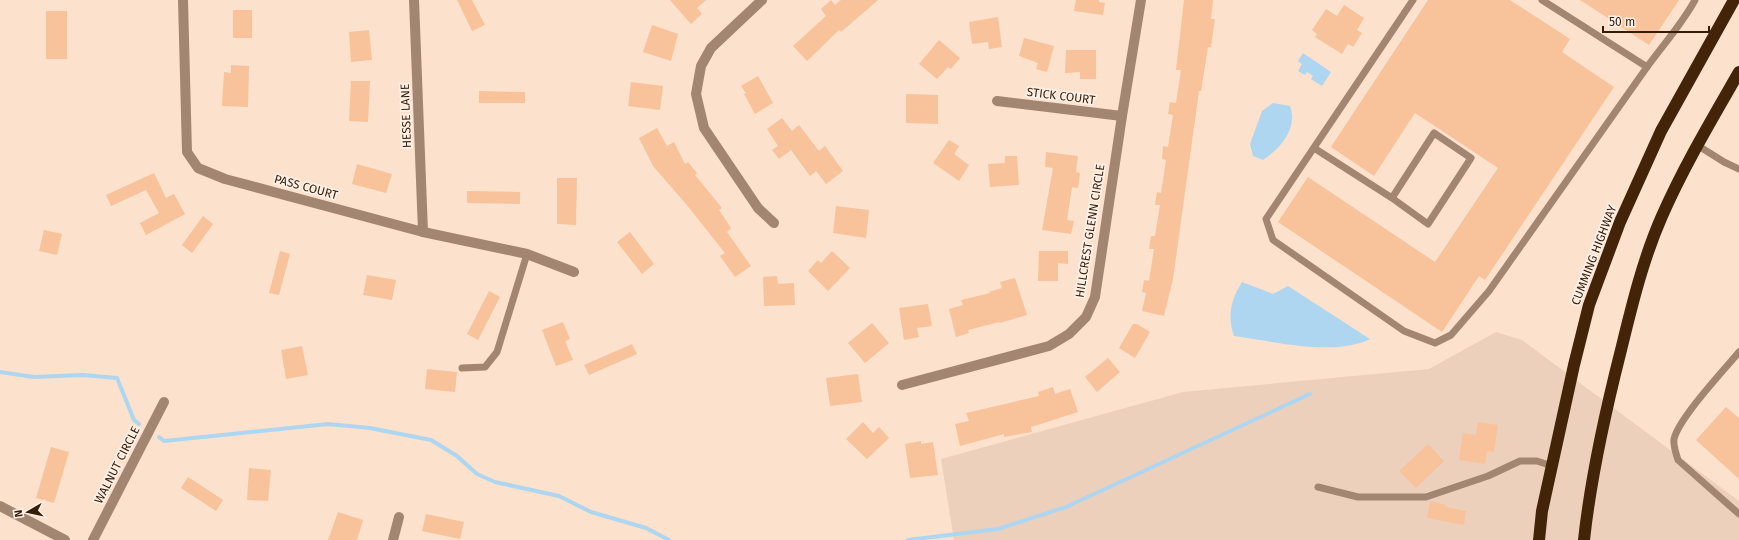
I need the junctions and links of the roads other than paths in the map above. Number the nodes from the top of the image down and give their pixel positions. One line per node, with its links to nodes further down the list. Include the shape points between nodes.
1 (183, 0): 18 (street, PASS COURT, via 187,152 198,168 225,179)
2 (414, 0): 18 (street, HESSE LANE)
3 (762, 0): 17 (street, via 711,48 701,66 696,94 704,128 758,208)
4 (1142, 0): 12 (street, HILLCREST GLENN CIRCLE)
5 (1413, 0): 14 (lane)
6 (1542, 0): 9 (lane)
7 (1695, 0): 9 (lane, via 1684,19)
8 (1734, 0): 25 (highway, CUMMING HIGHWAY, via 1661,131 1620,222 1589,305)
9 (1647, 67): 14 (lane, via 1489,291 1451,335 1435,343 1404,331 1273,240 1266,219)
10 (1739, 72): 13 (highway)
11 (997, 101): 12 (street, STICK COURT)
12 (1122, 116): 23 (street, HILLCREST GLENN CIRCLE, via 1095,297 1086,317 1069,334 1049,346)
13 (1697, 145): 15 (lane); 34 (highway, via 1661,217 1636,289 1604,419 1588,502)
14 (1314, 148): 16 (lane)
15 (1739, 169)
16 (1392, 198): 16 (lane, via 1428,224 1471,158 1434,133)
17 (774, 223)
18 (423, 232): 19 (street, PASS COURT)
19 (527, 254): 20 (street, PASS COURT); 22 (lane, via 497,352 485,367)
20 (574, 272)
21 (1739, 352): 28 (lane, via 1690,411 1674,439 1678,460)
22 (462, 368)
23 (902, 385)
24 (164, 402): 31 (street, WALNUT CIRCLE)
25 (1552, 466): 26 (lane, via 1537,461 1520,461 1488,476 1426,497 1358,497); 33 (highway, CUMMING HIGHWAY, via 1542,511)
26 (1318, 487)
27 (0, 506): 30 (street)
28 (1739, 514)
29 (399, 517): 32 (street)
30 (65, 540)
31 (93, 540)
32 (393, 540)
33 (1539, 540)
34 (1584, 540)

